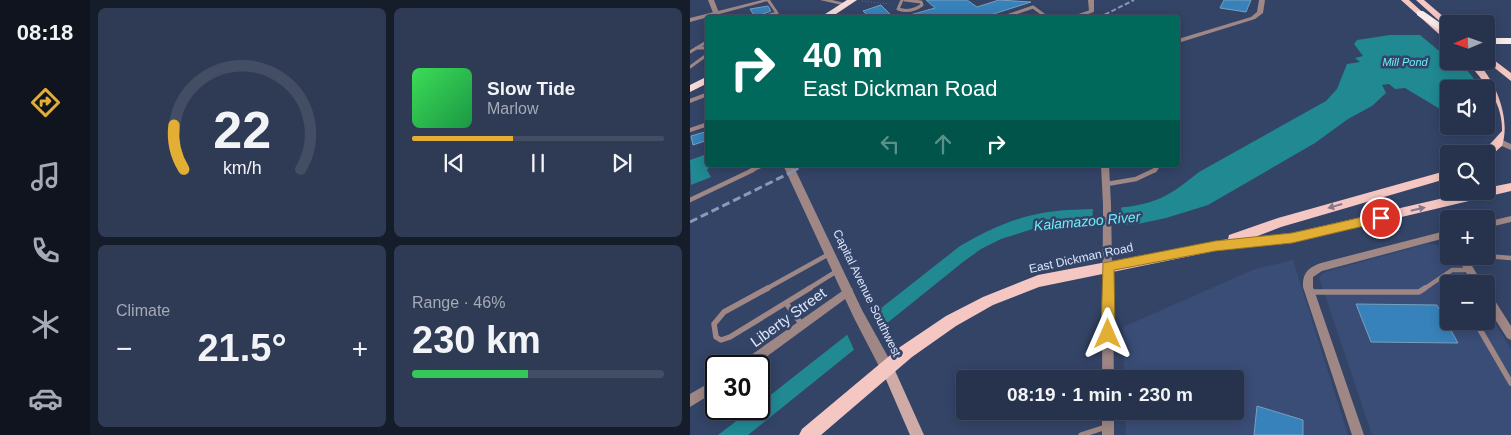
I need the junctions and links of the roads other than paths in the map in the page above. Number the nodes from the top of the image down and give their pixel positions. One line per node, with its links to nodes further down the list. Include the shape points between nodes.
1 (711, 0): 12 (street)
2 (768, 0): 12 (street); 13 (lane, via 777,13)
3 (824, 0): 9 (street)
4 (903, 0): 4 (lane, via 898,9 902,11 922,5 921,2)
5 (1091, 0): 10 (street)
6 (1262, 0): 24 (street, via 1260,13 1252,18)
7 (1405, 0): 11 (main road)
8 (1420, 0): 20 (main road)
9 (844, 2): 14 (highway); 15 (highway)
10 (1092, 12): 18 (lane)
11 (1420, 13): 22 (highway); 23 (main road)
12 (716, 15)
13 (770, 15)
14 (819, 15)
15 (827, 15)
16 (1010, 15): 17 (lane, via 1033,7)
17 (1044, 15)
18 (1082, 15)
19 (705, 17): 21 (street)
20 (1440, 17)
21 (690, 20)
22 (1440, 27)
23 (1440, 32)
24 (1180, 40)
25 (1511, 40): 26 (highway)
26 (1495, 41)
27 (705, 43): 28 (lane)
28 (696, 48): 29 (lane); 30 (lane)
29 (705, 48)
30 (690, 52)
31 (705, 56): 33 (lane)
32 (1495, 64): 35 (main road)
33 (690, 67)
34 (1479, 70): 42 (main road, via 1493,84 1503,104 1507,130)
35 (1511, 78)
36 (705, 81): 37 (highway)
37 (693, 87)
38 (705, 95): 39 (lane)
39 (690, 101)
40 (705, 125): 41 (lane)
41 (690, 130)
42 (1500, 142): 43 (main road); 44 (street)
43 (1495, 146)
44 (1511, 147)
45 (759, 167): 52 (lane)
46 (789, 167): 57 (street, Capital Avenue Southwest)
47 (1105, 167): 50 (street)
48 (1158, 167): 50 (lane, via 1146,176)
49 (1440, 177): 56 (main road, East Dickman Road, one-way to 56, via 1278,223)
50 (1106, 184): 61 (street)
51 (1511, 187): 56 (main road, East Dickman Road, one-way to 51, via 1292,238)
52 (690, 200)
53 (1511, 219): 54 (street)
54 (1495, 223)
55 (1440, 236): 67 (street, via 1320,267 1310,274 1307,282)
56 (1215, 246): 61 (main road, East Dickman Road)
57 (830, 253): 62 (street, Capital Avenue Southwest); 68 (lane, via 724,312 714,324 716,337 721,340 730,337)
58 (1495, 257): 59 (lane)
59 (1511, 258)
60 (1467, 265): 63 (street)
61 (1107, 266): 74 (main road, East Dickman Road, via 1038,281 988,301 951,321); 75 (street)
62 (838, 270): 66 (street, Capital Avenue Southwest); 68 (lane)
63 (1470, 270): 64 (lane, via 1452,270); 65 (street)
64 (1447, 274): 67 (lane, via 1419,292)
65 (1473, 275)
66 (848, 291): 70 (street, Liberty Street); 74 (street, Capital Avenue Southwest)
67 (1310, 292): 83 (street)
68 (786, 302): 70 (lane)
69 (1495, 310): 72 (street)
70 (802, 324): 73 (street, Liberty Street)
71 (1480, 330): 76 (lane)
72 (1511, 335)
73 (760, 355)
74 (887, 368): 80 (main road, East Dickman Road); 81 (main road, Capital Avenue Southwest)
75 (1108, 370)
76 (1511, 383)
77 (705, 392): 78 (street)
78 (690, 401)
79 (1108, 431): 82 (lane)
80 (808, 435)
81 (917, 435)
82 (1082, 435)
83 (1358, 435)

